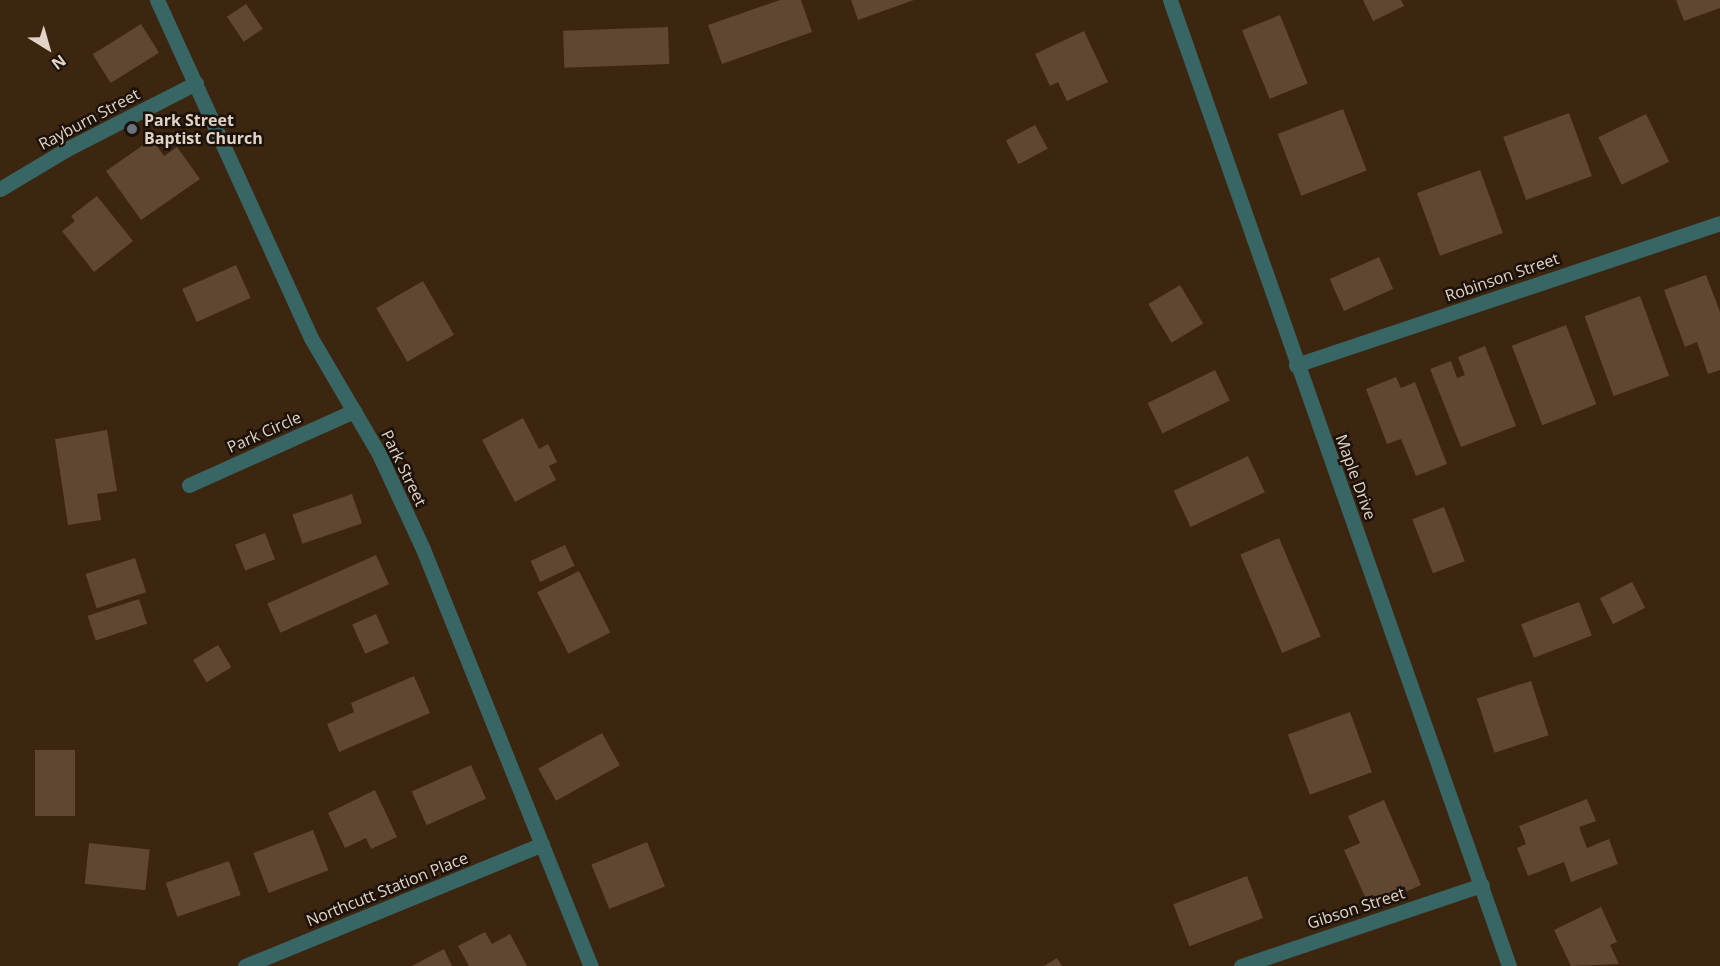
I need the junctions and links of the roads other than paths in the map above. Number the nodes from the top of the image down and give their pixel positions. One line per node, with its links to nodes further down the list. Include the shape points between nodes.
1 (156, 0): 3 (street, Park Street)
2 (1170, 0): 6 (street, Maple Drive)
3 (196, 83): 4 (street, Rayburn Street, via 67,149); 7 (street, Park Street, via 311,338)
4 (0, 189)
5 (1720, 223): 6 (street, Robinson Street)
6 (1296, 365): 10 (street, Maple Drive)
7 (354, 411): 8 (street, Park Circle); 9 (street, Park Street, via 378,452 423,549)
8 (189, 485)
9 (542, 844): 11 (street, Northcutt Station Place); 12 (street, Park Street)
10 (1482, 885): 13 (street, Gibson Street); 14 (street, Maple Drive)
11 (245, 966)
12 (591, 966)
13 (1241, 966)
14 (1509, 966)

